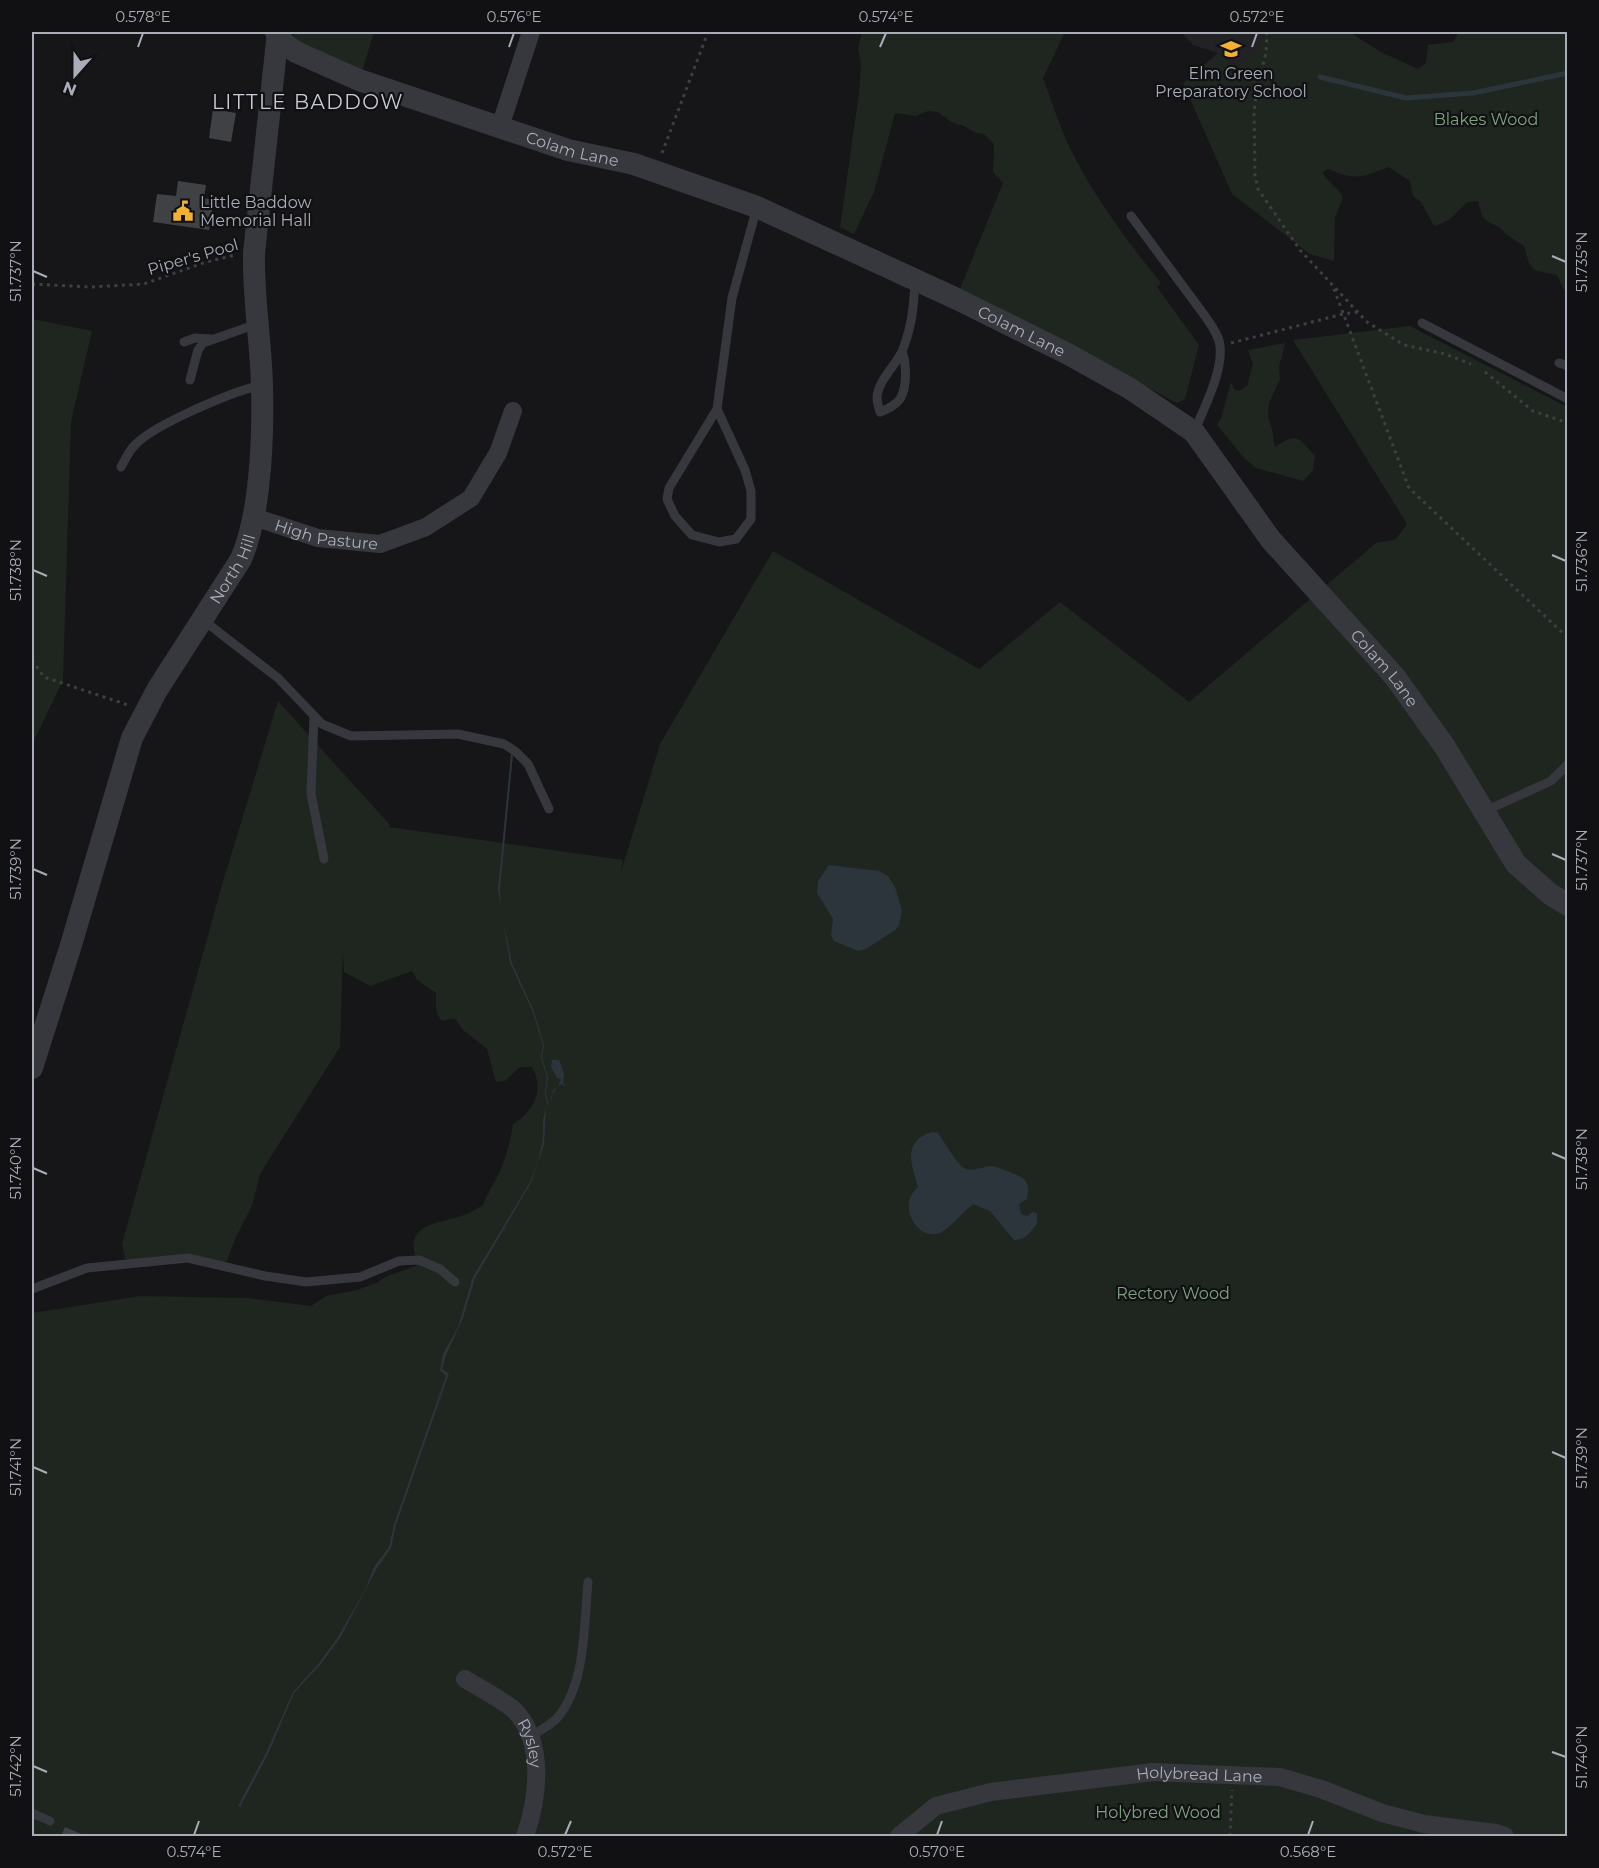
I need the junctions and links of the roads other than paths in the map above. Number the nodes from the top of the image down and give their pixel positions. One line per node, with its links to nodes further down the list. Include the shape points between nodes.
1 (531, 32): 3 (street)
2 (277, 33): 3 (street, Colam Lane, via 296,52 359,80); 8 (street, North Hill, via 254,253)
3 (500, 127): 4 (street, Colam Lane, via 568,150 634,164)
4 (757, 207): 6 (street, Colam Lane); 15 (lane, via 732,298)
5 (1131, 216): 17 (lane, via 1205,316 1220,345 1219,366)
6 (915, 280): 11 (lane, via 914,306); 17 (street, Colam Lane, via 1079,360)
7 (1422, 323): 14 (lane)
8 (257, 324): 9 (lane); 13 (street, North Hill)
9 (213, 339): 10 (lane); 12 (lane, via 198,350)
10 (184, 342)
11 (902, 352): 11 (lane, via 905,370 901,398 880,412 877,397)
12 (190, 380)
13 (262, 385): 18 (lane, via 181,417 146,436 136,443); 19 (street, North Hill, via 262,448)
14 (1568, 399)
15 (717, 409): 15 (lane, via 751,491 751,519 736,539 719,542 692,535 675,516 667,499 669,488)
16 (513, 411): 19 (street, High Pasture, via 498,453 471,498 426,527 380,544 318,538)
17 (1194, 432): 24 (street, Colam Lane, via 1271,540 1395,677)
18 (121, 467)
19 (254, 517): 20 (street, North Hill, via 241,559)
20 (203, 620): 21 (lane, via 278,678); 27 (street, North Hill, via 132,738)
21 (314, 716): 23 (lane, via 322,724 351,736 458,734 504,744 528,764); 25 (lane, via 311,794)
22 (1568, 764): 24 (lane, via 1551,781)
23 (549, 809)
24 (1485, 811): 26 (street, Colam Lane, via 1516,864)
25 (324, 859)
26 (1568, 905)
27 (32, 1068)
28 (455, 1282): 29 (lane, via 440,1269 419,1260 399,1261 360,1277 306,1282 188,1258 87,1268)
29 (32, 1289)
30 (588, 1582): 32 (lane, via 575,1685 556,1719)
31 (465, 1679): 32 (street, Rysley, via 515,1711)
32 (530, 1737): 35 (street, Rysley, via 536,1764 533,1814)
33 (32, 1813): 34 (lane)
34 (50, 1821)
35 (525, 1836)
36 (899, 1836): 37 (street, Holybread Lane, via 936,1806 991,1792 1154,1772 1280,1777 1413,1822)
37 (1505, 1836)

